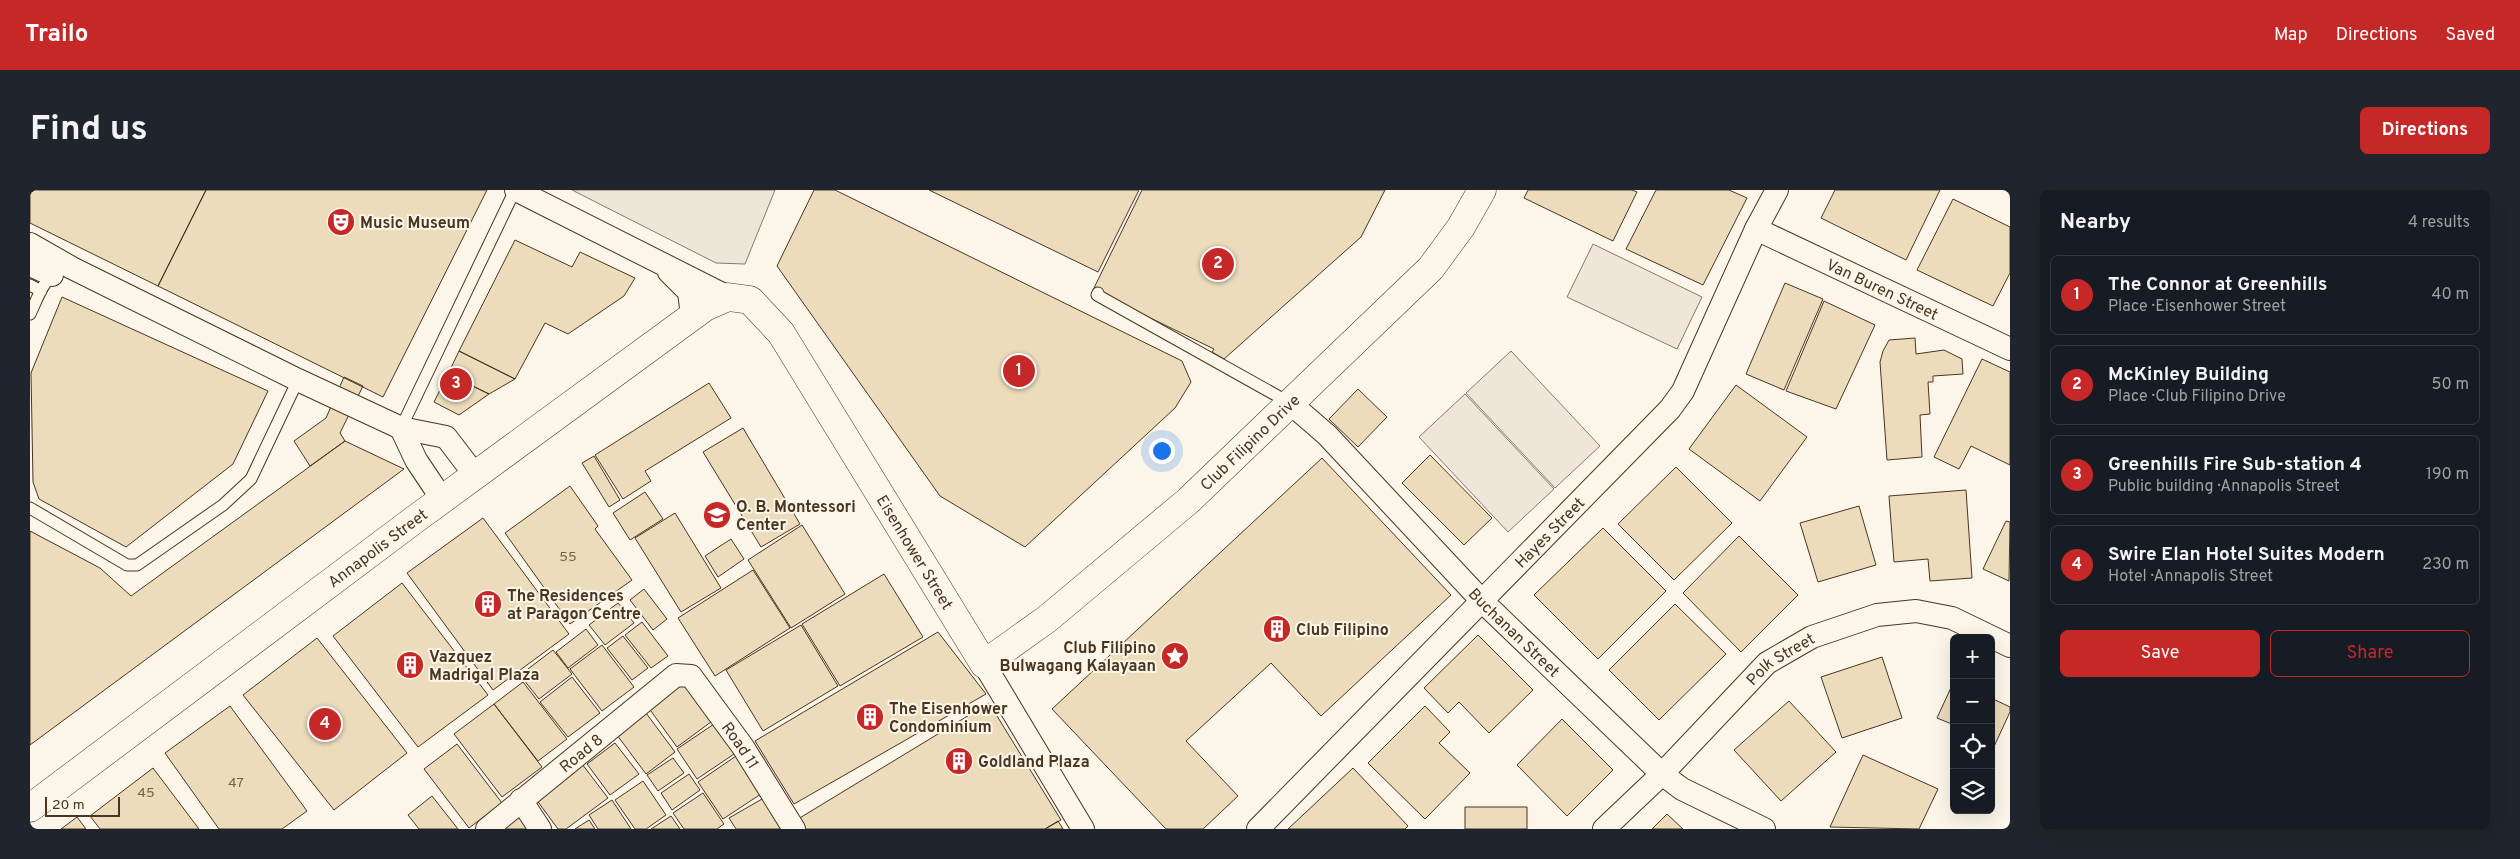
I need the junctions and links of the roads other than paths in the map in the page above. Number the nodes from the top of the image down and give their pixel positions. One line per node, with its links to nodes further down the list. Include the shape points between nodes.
1 (515, 190): 6 (street); 17 (lane)
2 (1482, 190): 16 (street, Club Filipino Drive, via 1462,227 1431,268)
3 (1777, 190): 4 (street, Hayes Street)
4 (1756, 229): 14 (street, Van Buren Street); 21 (street, Hayes Street, via 1683,391 1670,409)
5 (30, 244): 8 (street)
6 (658, 261): 11 (street); 13 (street, via 690,292)
7 (30, 265): 8 (street)
8 (55, 278): 9 (lane); 12 (lane); 15 (street)
9 (30, 286)
10 (1098, 293): 16 (lane)
11 (728, 296): 13 (street, Annapolis Street); 23 (street, Eisenhower Street, via 750,300 781,333)
12 (30, 314)
13 (692, 316): 18 (street, Annapolis Street)
14 (2010, 349)
15 (298, 380): 17 (street); 20 (lane, via 251,479 223,505 137,565 126,565)
16 (1290, 403): 21 (street, Buchanan Street, via 1327,435); 23 (street, Club Filipino Drive, via 1188,501 1047,619)
17 (401, 428): 18 (street, via 446,437); 19 (street, via 416,460)
18 (475, 475): 19 (street, Annapolis Street)
19 (442, 499): 27 (street, Annapolis Street)
20 (30, 508)
21 (1483, 602): 25 (street, Buchanan Street); 32 (street, Hayes Street)
22 (2010, 646): 25 (street, Polk Street, via 1952,618 1916,611 1877,615 1846,624 1812,637 1767,664)
23 (984, 664): 31 (street, Eisenhower Street)
24 (676, 675): 26 (street, Road 8); 30 (street, Road 11, via 691,676 743,747)
25 (1662, 774): 33 (street, Polk Street); 34 (street, Buchanan Street, via 1682,789)
26 (521, 800): 28 (street, Road 8); 29 (street)
27 (30, 808)
28 (487, 829)
29 (540, 829)
30 (794, 829)
31 (1083, 829)
32 (1258, 829)
33 (1604, 829)
34 (1764, 829)

